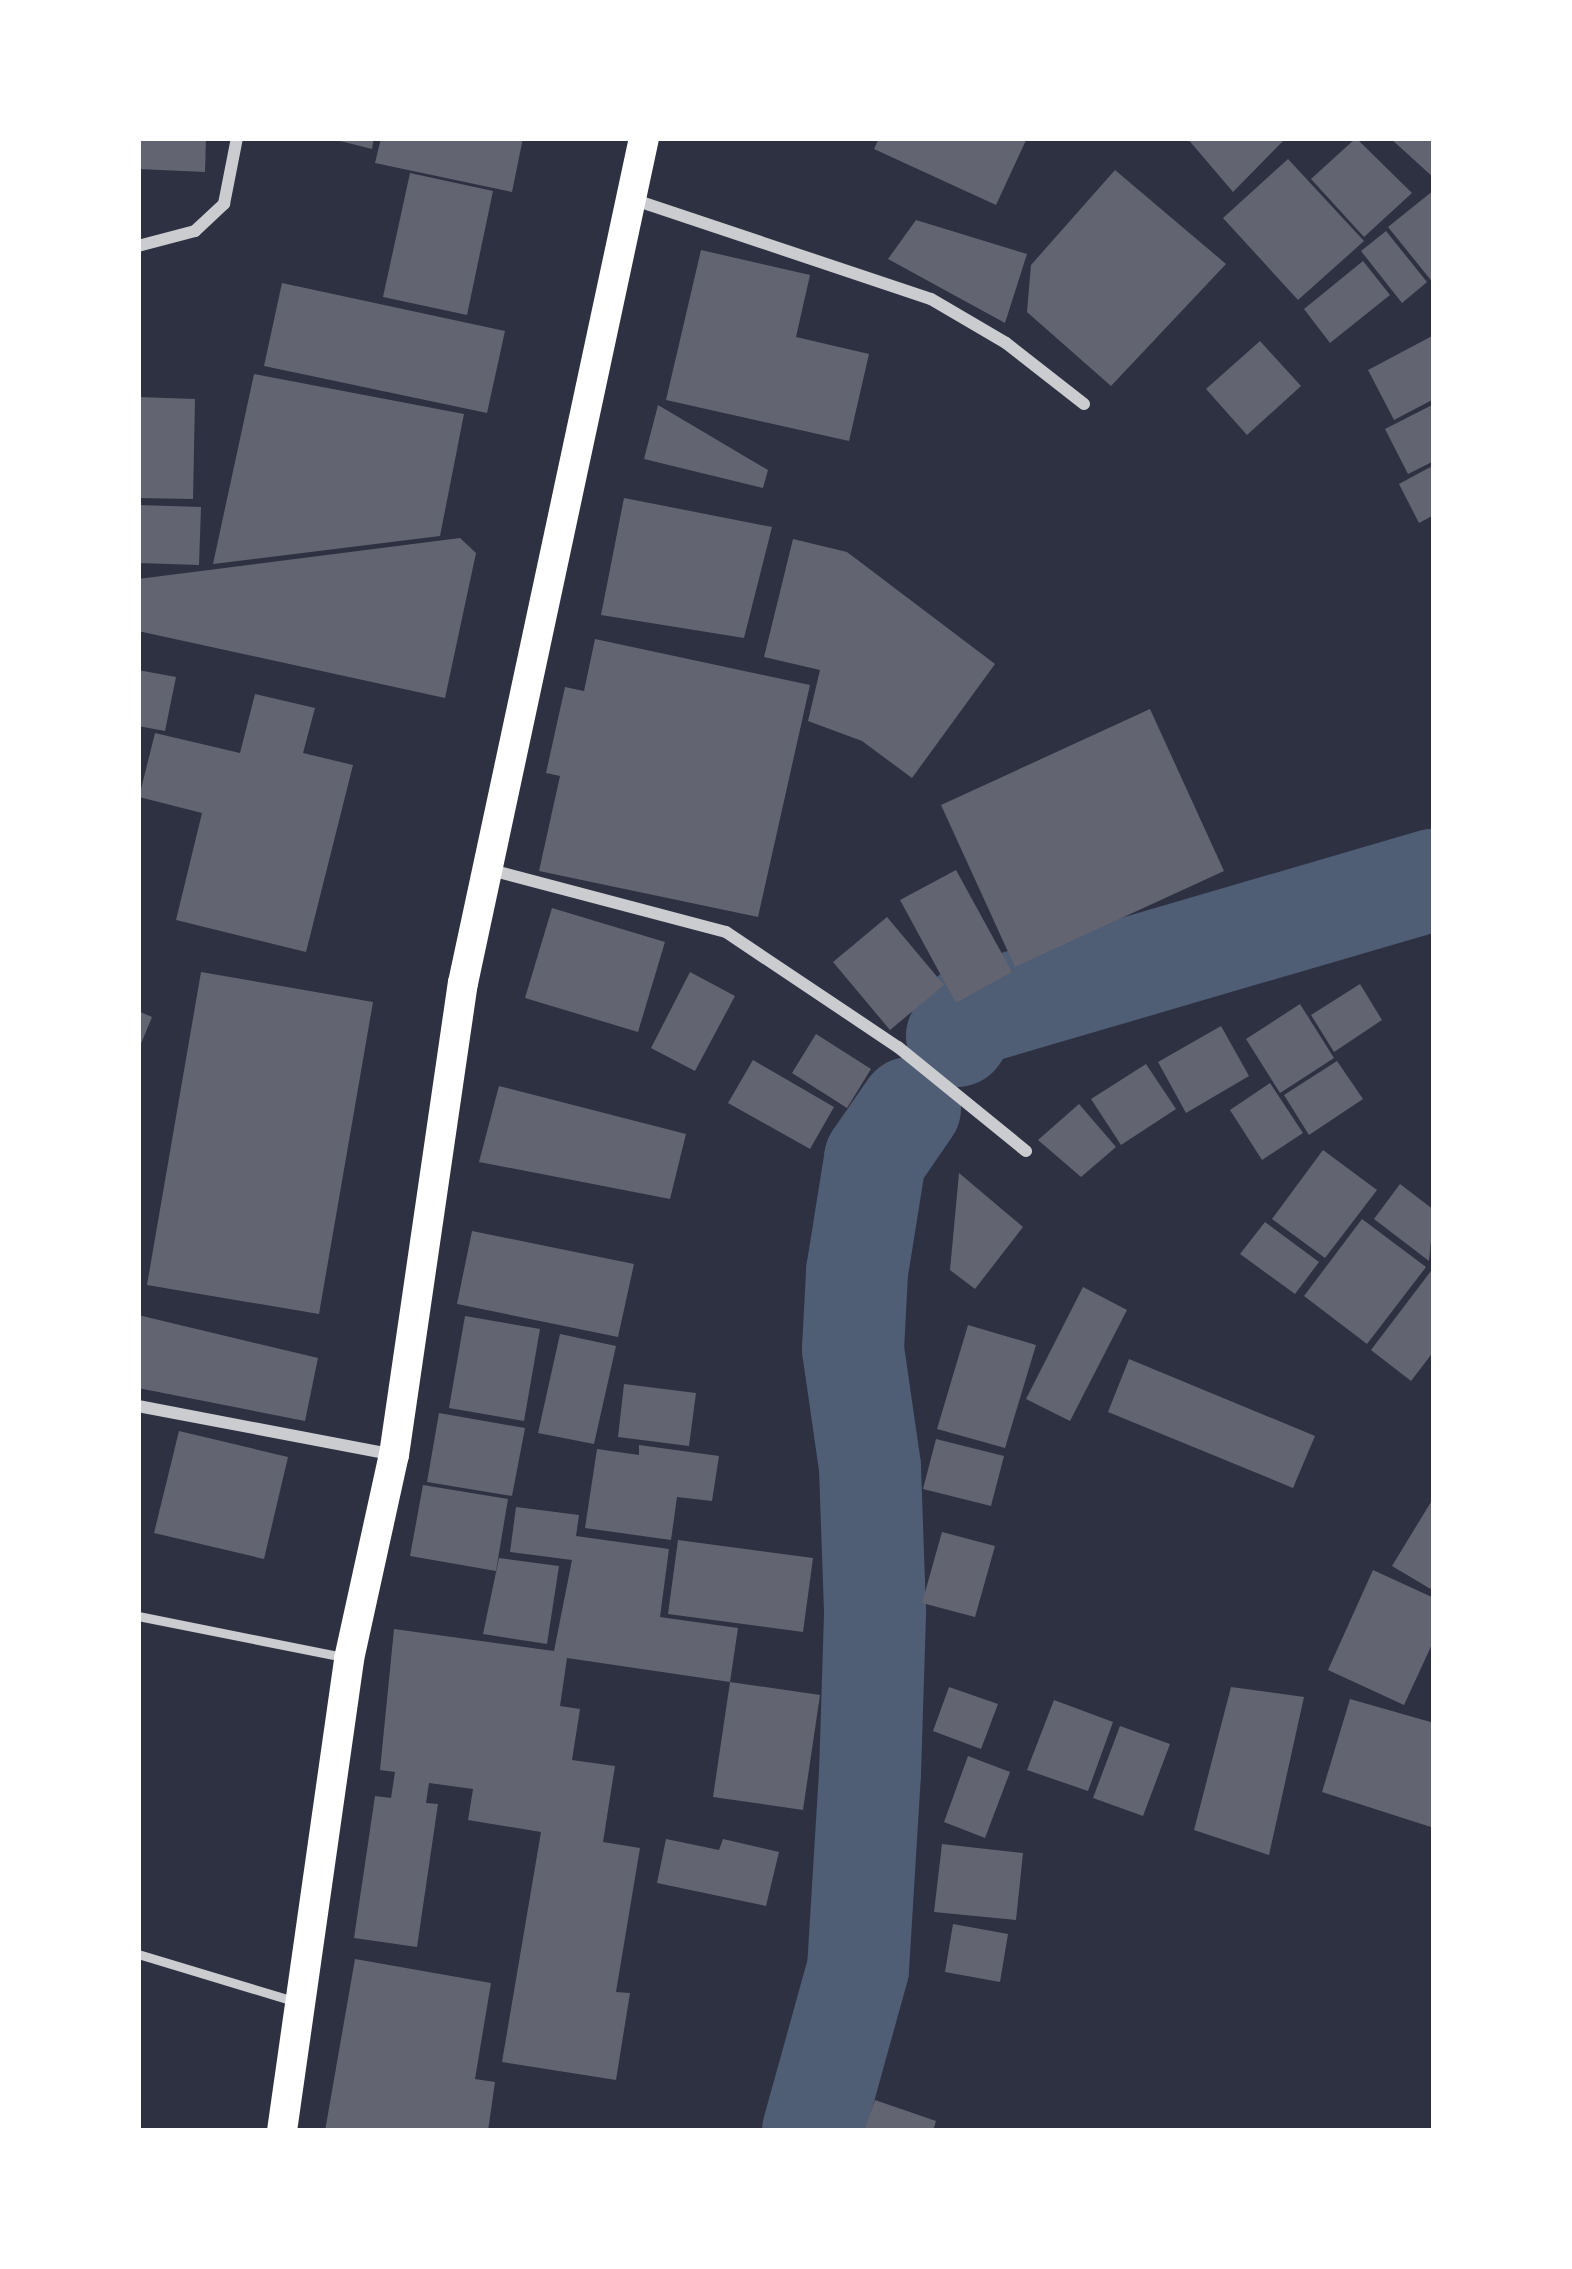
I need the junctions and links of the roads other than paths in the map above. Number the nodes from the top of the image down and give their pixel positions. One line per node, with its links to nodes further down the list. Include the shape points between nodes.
1 (237, 138): 4 (street, via 224,204 195,231)
2 (644, 138): 3 (main road)
3 (631, 199): 5 (street, via 931,299); 6 (main road)
4 (138, 246)
5 (1084, 404)
6 (488, 870): 7 (street, via 726,932 865,1023); 9 (main road, via 463,982)
7 (1026, 1151)
8 (138, 1406): 9 (street)
9 (394, 1455): 11 (main road)
10 (138, 1616): 11 (lane)
11 (349, 1658): 13 (main road)
12 (138, 1954): 13 (lane)
13 (298, 2002): 14 (main road)
14 (281, 2131)

